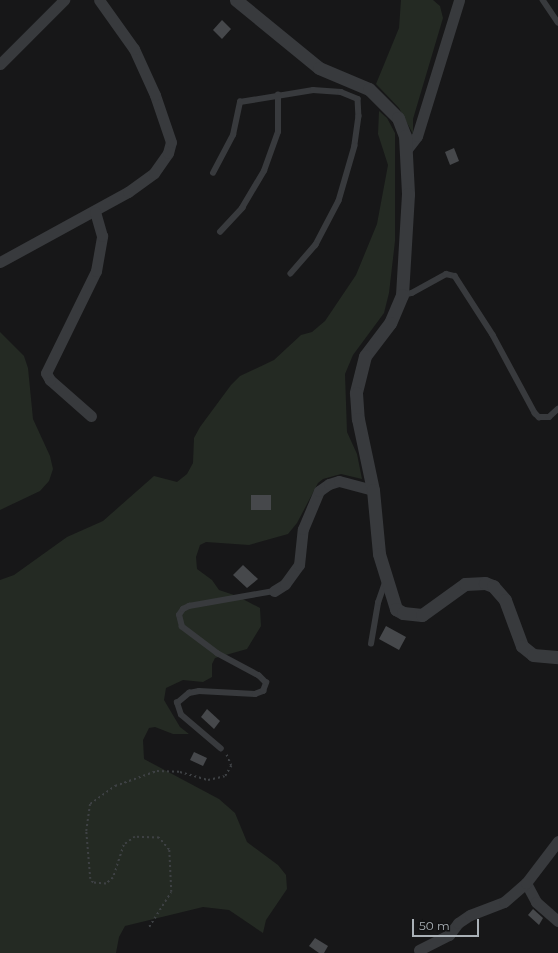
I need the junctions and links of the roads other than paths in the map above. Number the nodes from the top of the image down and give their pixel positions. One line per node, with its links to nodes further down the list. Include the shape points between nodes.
1 (64, 0): 7 (street)
2 (99, 0): 13 (street, via 134,49 155,95 171,142 168,153 154,173)
3 (236, 0): 8 (street, via 310,62)
4 (459, 0): 11 (street, via 417,136)
5 (544, 0): 6 (lane)
6 (558, 22)
7 (0, 64)
8 (345, 78): 9 (lane); 11 (street, via 369,89 398,118)
9 (341, 92): 10 (lane, via 312,90); 16 (lane, via 355,96 359,103 355,146 349,174 328,225 316,245)
10 (278, 95): 12 (lane, via 240,102 233,135); 14 (lane, via 278,132 264,171 242,208)
11 (407, 149): 17 (street, via 408,194)
12 (213, 173)
13 (95, 212): 15 (street); 19 (street, via 102,236 96,271 46,373 50,380)
14 (220, 232)
15 (0, 262)
16 (291, 274)
17 (402, 295): 18 (lane, via 412,293 446,274 455,276 493,335 535,413 539,417 549,417); 20 (street, via 390,323 365,356 357,380 356,405)
18 (558, 409)
19 (91, 416)
20 (373, 490): 21 (street, via 377,540); 22 (street, via 351,482 338,482 329,484 319,492 303,529 299,565 285,584)
21 (386, 581): 23 (lane, via 378,603); 24 (street, via 396,609 413,615 422,615 465,584 480,582 493,586 505,600 522,646 537,656)
22 (274, 591): 25 (lane, via 190,606 183,609 179,615 182,627 218,654 259,676 266,683 263,691 255,694 199,691 189,693 177,703 180,715)
23 (371, 644)
24 (558, 657)
25 (222, 749)
26 (558, 841): 27 (street)
27 (526, 883): 28 (street, via 536,902); 29 (street, via 504,902 470,915 458,923 449,935)
28 (558, 921)
29 (419, 950)

